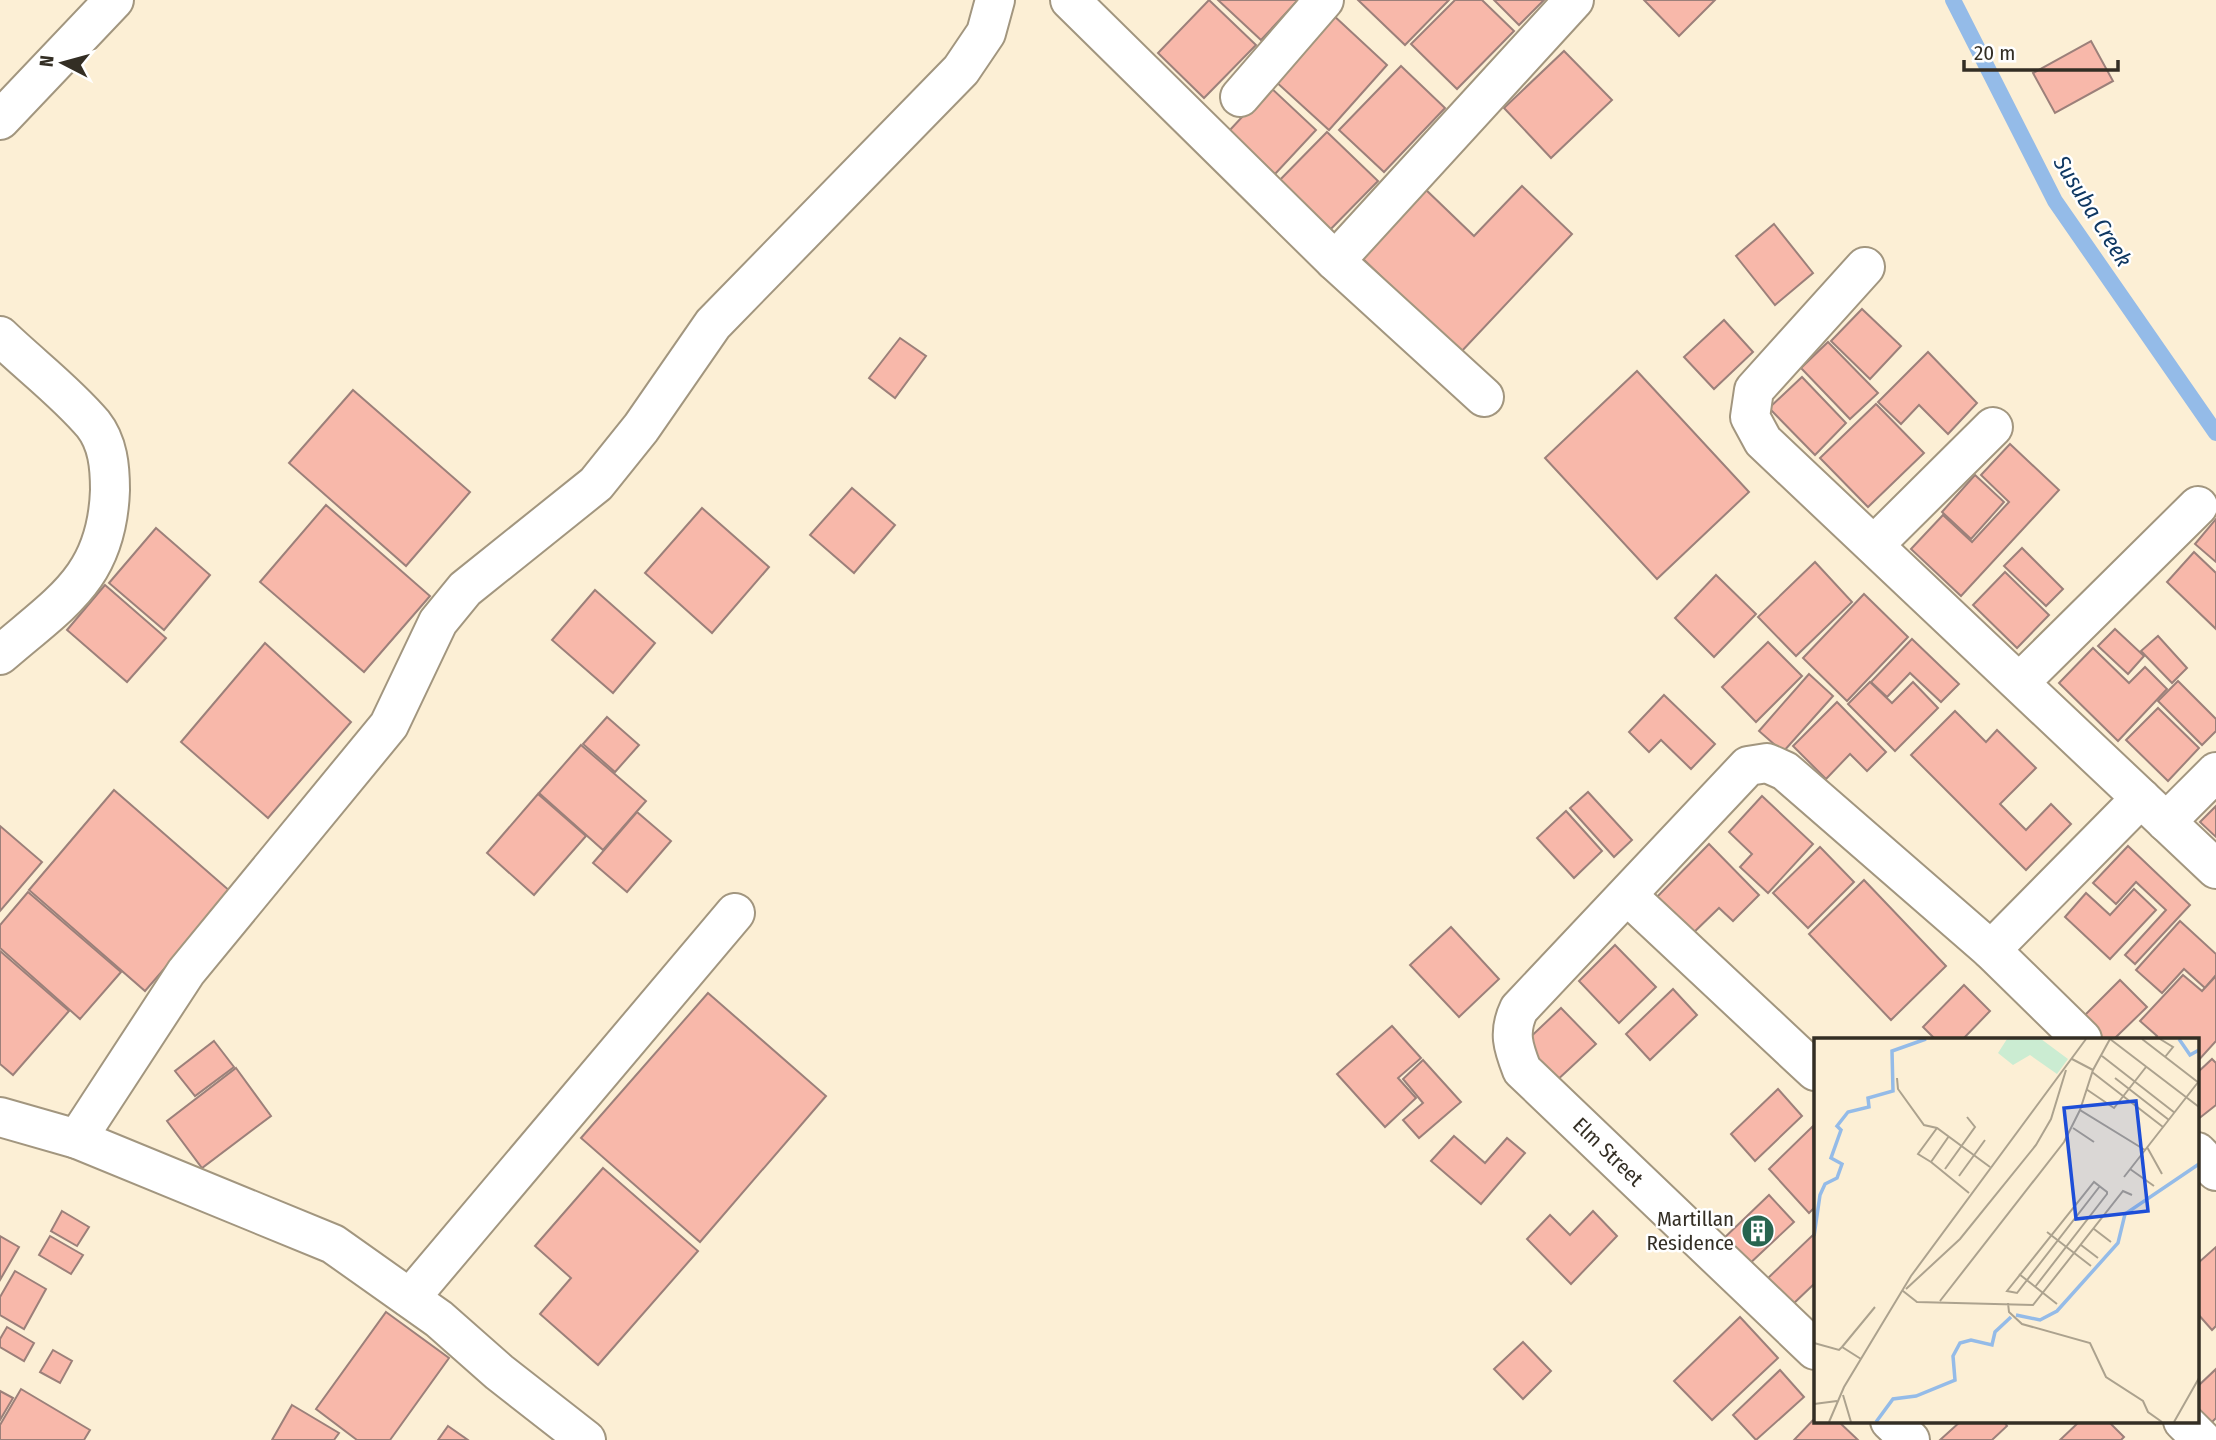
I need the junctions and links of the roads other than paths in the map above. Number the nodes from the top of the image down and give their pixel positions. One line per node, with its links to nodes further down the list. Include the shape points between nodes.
1 (114, 0): 7 (street)
2 (995, 0): 26 (street, via 986,33 961,70 713,324 596,484 465,589 438,622 389,726 186,972)
3 (1070, 0): 8 (street)
4 (1324, 0): 6 (street)
5 (1574, 0): 8 (street)
6 (1240, 97)
7 (0, 120)
8 (1335, 261): 11 (street)
9 (1865, 267): 14 (street, via 1754,390 1750,417 1763,441)
10 (0, 336): 15 (street, via 94,425 106,446 110,475 109,518 97,559 78,587)
11 (1484, 397)
12 (1993, 427): 14 (street)
13 (2198, 506): 16 (street)
14 (1874, 545): 16 (street)
15 (0, 655)
16 (2020, 682): 18 (street)
17 (2216, 772): 18 (street)
18 (2153, 810): 19 (street); 22 (street)
19 (2216, 869)
20 (1628, 895): 22 (street, via 1748,766 1767,764 1785,771); 24 (street); 30 (street, Elm Street, via 1519,1009 1510,1027 1522,1070)
21 (735, 913): 29 (street)
22 (1990, 950): 23 (street)
23 (2081, 1038)
24 (1814, 1071)
25 (0, 1116): 26 (street)
26 (77, 1139): 29 (street, via 333,1244)
27 (2198, 1153): 28 (street)
28 (2216, 1171)
29 (410, 1298): 33 (street)
30 (1814, 1349)
31 (1891, 1422): 34 (street)
32 (2184, 1422): 35 (street)
33 (586, 1440)
34 (1910, 1440)
35 (2202, 1440)

